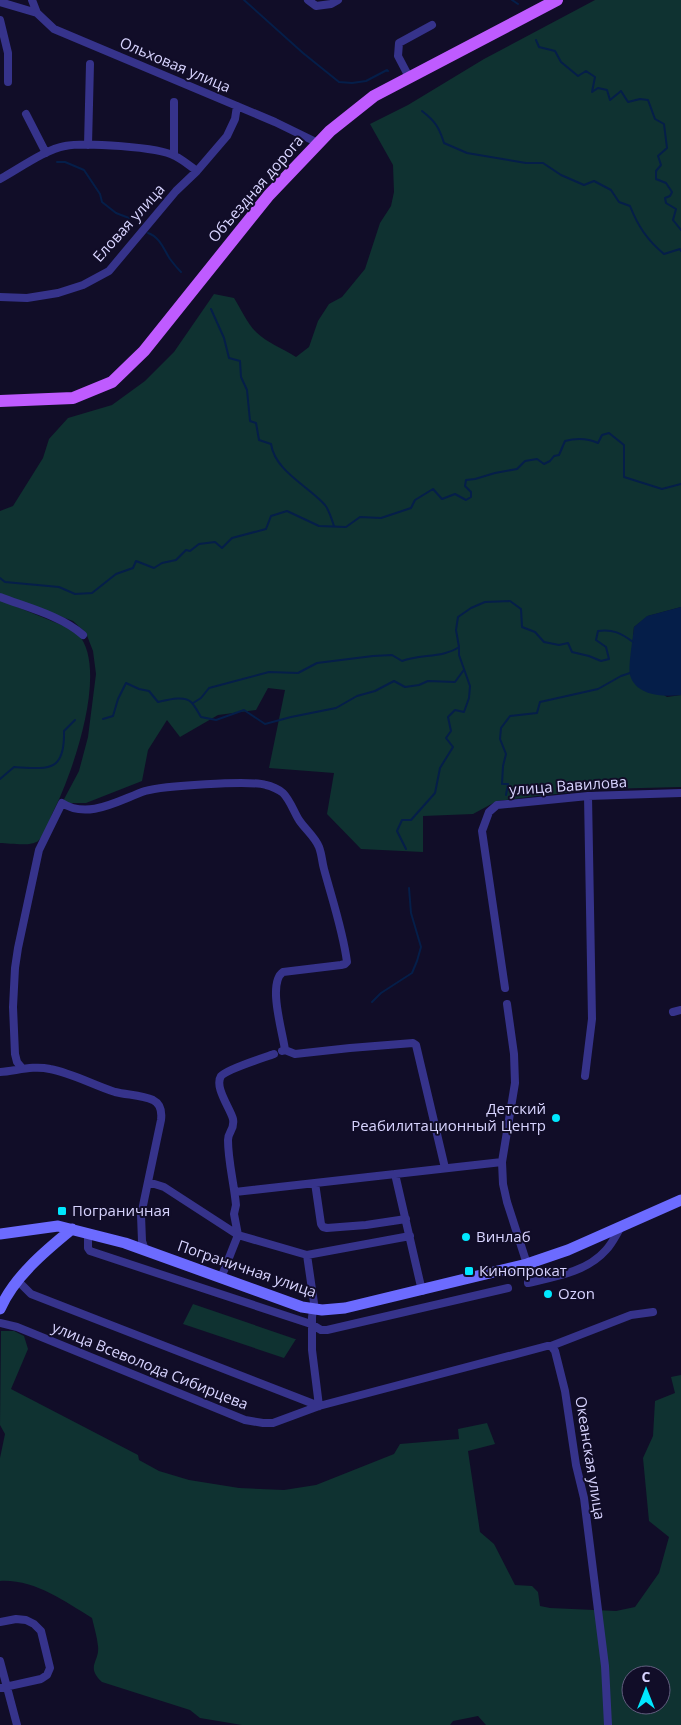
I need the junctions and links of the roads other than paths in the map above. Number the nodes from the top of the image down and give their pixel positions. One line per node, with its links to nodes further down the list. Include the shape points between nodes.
1 (32, 0): 6 (street, Ольховая улица)
2 (308, 0): 3 (street, via 316,6)
3 (338, 0)
4 (557, 0): 10 (main road, Объездная дорога)
5 (0, 2): 6 (street)
6 (37, 13): 13 (street, Ольховая улица, via 54,29)
7 (0, 20): 11 (street, via 8,53)
8 (432, 25): 10 (street, via 399,43 398,56)
9 (90, 64): 16 (street)
10 (408, 77): 15 (main road, Объездная дорога, via 374,96)
11 (8, 82)
12 (174, 102): 18 (street)
13 (237, 106): 15 (street, Ольховая улица); 19 (street, Еловая улица, via 227,136)
14 (26, 114): 17 (street)
15 (318, 143): 22 (main road, Объездная дорога, via 269,195 144,351 112,382 74,398)
16 (88, 145): 17 (street, via 64,146); 18 (street, via 122,146)
17 (46, 153): 20 (street)
18 (174, 154): 19 (street)
19 (197, 171): 21 (street, Еловая улица, via 176,191 109,271 83,285 58,293 27,298)
20 (1, 178)
21 (0, 297)
22 (0, 401)
23 (0, 596): 24 (street, via 65,622)
24 (83, 635)
25 (681, 793): 26 (street, улица Вавилова)
26 (588, 796): 27 (street, улица Вавилова, via 497,805 489,812 482,831); 32 (street, via 592,1019)
27 (505, 988)
28 (507, 1004): 33 (street, via 515,1083)
29 (280, 1052): 30 (street, via 279,975 347,962 319,846 283,793 266,785 159,788 93,809 70,809 62,803 49,827 39,850 15,968 15,1054); 34 (street, via 295,1054 416,1045); 38 (street, via 229,1071 219,1081 234,1127 228,1138)
30 (22, 1068): 31 (street); 36 (street, via 49,1068 116,1092 153,1100 162,1112)
31 (0, 1072)
32 (585, 1076)
33 (502, 1162): 34 (street); 49 (street, via 507,1202)
34 (445, 1168): 35 (street)
35 (395, 1174): 37 (street); 40 (street)
36 (148, 1182): 45 (street, via 164,1187); 47 (street, via 141,1224)
37 (315, 1183): 38 (street); 40 (street, via 323,1227)
38 (235, 1192): 45 (street, via 234,1214)
39 (681, 1200): 41 (main road, Пограничная улица)
40 (406, 1219): 46 (street)
41 (622, 1226): 49 (main road, Пограничная улица); 52 (street, via 606,1250 592,1263)
42 (72, 1229): 43 (main road, Пограничная улица); 44 (main road, Пограничная улица, via 50,1226); 51 (main road)
43 (88, 1233): 47 (main road, Пограничная улица); 59 (street, via 90,1251)
44 (0, 1234)
45 (238, 1235): 48 (street); 50 (street)
46 (410, 1236): 48 (street); 54 (street)
47 (145, 1250): 50 (main road, Пограничная улица)
48 (307, 1255): 56 (street)
49 (528, 1264): 54 (main road, Пограничная улица)
50 (220, 1278): 56 (main road, Пограничная улица)
51 (18, 1281): 55 (main road); 61 (street, улица Всеволода Сибирцева, via 31,1294)
52 (528, 1283)
53 (508, 1288): 59 (street, via 327,1330)
54 (422, 1290): 56 (main road, Пограничная улица, via 345,1308)
55 (0, 1309)
56 (314, 1309): 59 (street)
57 (653, 1312): 60 (street, улица Всеволода Сибирцева, via 631,1315)
58 (0, 1323): 61 (street, улица Всеволода Сибирцева, via 17,1327 245,1420 273,1423)
59 (312, 1324): 61 (street)
60 (549, 1346): 61 (street, улица Всеволода Сибирцева); 66 (street, Океанская улица, via 555,1351 565,1391 584,1498 605,1666)
61 (319, 1406)
62 (0, 1622): 64 (street, via 26,1620 34,1624 41,1631 50,1668 41,1678)
63 (0, 1661): 64 (street)
64 (3, 1688): 65 (street)
65 (18, 1725)
66 (608, 1725)

